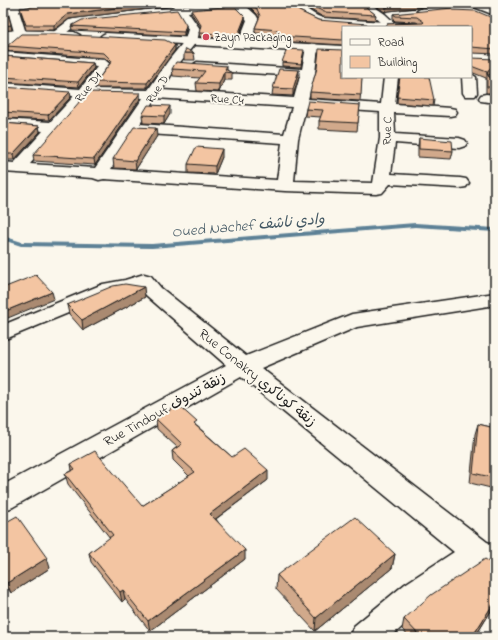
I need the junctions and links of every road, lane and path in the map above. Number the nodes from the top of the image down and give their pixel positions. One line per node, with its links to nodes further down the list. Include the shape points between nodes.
1 (68, 3): 5 (street)
2 (292, 3): 11 (street, via 312,18 330,22)
3 (362, 3): 9 (street)
4 (242, 4): 6 (street); 16 (street, via 253,20)
5 (12, 6): 12 (street)
6 (179, 6): 14 (street, via 73,22); 15 (street, via 194,28)
7 (411, 13): 10 (street, via 466,8)
8 (396, 14): 9 (street)
9 (381, 16): 11 (street)
10 (492, 20)
11 (393, 26)
12 (20, 33): 13 (street); 14 (street); 17 (street)
13 (3, 34)
14 (57, 34): 15 (street)
15 (191, 41): 16 (street); 21 (street, Rue D)
16 (244, 43): 18 (street)
17 (3, 46)
18 (312, 47): 19 (street); 22 (street)
19 (342, 50)
20 (3, 56): 26 (street, Rue D1, via 105,64)
21 (172, 64): 22 (street); 28 (street, Rue D)
22 (308, 73): 29 (street)
23 (391, 78): 30 (street, Rue C)
24 (469, 78): 27 (street)
25 (3, 87): 26 (street, Rue C4)
26 (84, 93): 28 (street, Rue C4); 33 (street, Rue D1)
27 (470, 93)
28 (154, 94): 29 (street, Rue C4); 34 (street, Rue D)
29 (300, 104): 30 (street, Rue C4); 36 (street)
30 (389, 108): 31 (street, Rue C4); 35 (street, Rue C)
31 (450, 112)
32 (3, 123): 33 (street)
33 (54, 127): 38 (street, Rue D1)
34 (132, 128): 36 (street); 39 (street, Rue D)
35 (388, 138): 37 (street); 40 (street, Rue C)
36 (290, 140): 42 (street)
37 (460, 143)
38 (10, 168): 39 (street)
39 (99, 175): 42 (street)
40 (381, 182): 41 (street); 42 (street, via 372,190)
41 (460, 183)
42 (285, 186)
43 (495, 299): 45 (street, Rue Tindouf زنقة تندوف, via 352,321)
44 (3, 333): 45 (street, Rue Conakry زنقة كوناكري, via 110,288 128,286 144,280 154,292)
45 (243, 366): 46 (street, Rue Tindouf زنقة تندوف); 47 (street, Rue Conakry زنقة كوناكري)
46 (3, 499)
47 (486, 556): 48 (street, via 416,594)
48 (366, 637)

